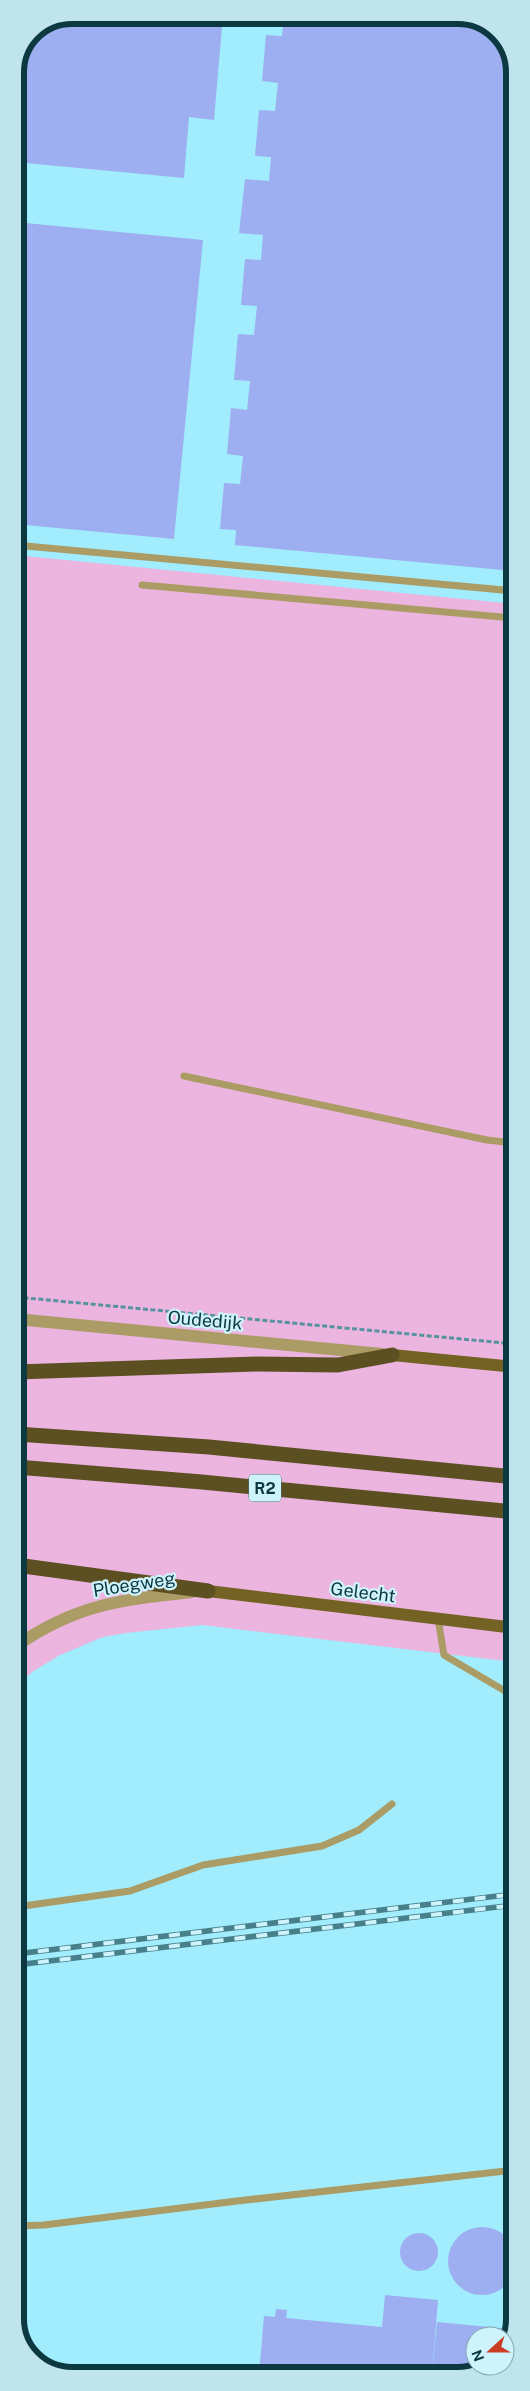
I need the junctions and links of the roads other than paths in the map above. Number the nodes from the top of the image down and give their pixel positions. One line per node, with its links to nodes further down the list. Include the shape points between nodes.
1 (24, 546): 3 (lane)
2 (142, 585): 4 (lane)
3 (506, 590)
4 (506, 617)
5 (184, 1076): 6 (lane)
6 (506, 1141)
7 (24, 1320): 8 (street, Oudedijk)
8 (392, 1355): 9 (main road); 10 (highway, via 338,1365 257,1364)
9 (506, 1366)
10 (24, 1372)
11 (24, 1435): 13 (highway, R2, via 209,1447)
12 (24, 1468): 14 (highway, R2)
13 (506, 1476)
14 (506, 1511)
15 (24, 1566): 16 (highway)
16 (208, 1591): 17 (main road, Gelecht); 19 (street, Ploegweg, via 126,1599 99,1605 48,1626)
17 (438, 1619): 18 (main road, Gelecht); 20 (lane, via 444,1655)
18 (506, 1627)
19 (24, 1641)
20 (506, 1692)
21 (392, 1804): 22 (lane, via 359,1830 322,1846 203,1865 130,1891)
22 (24, 1906)
23 (506, 2171): 24 (lane)
24 (24, 2226)

